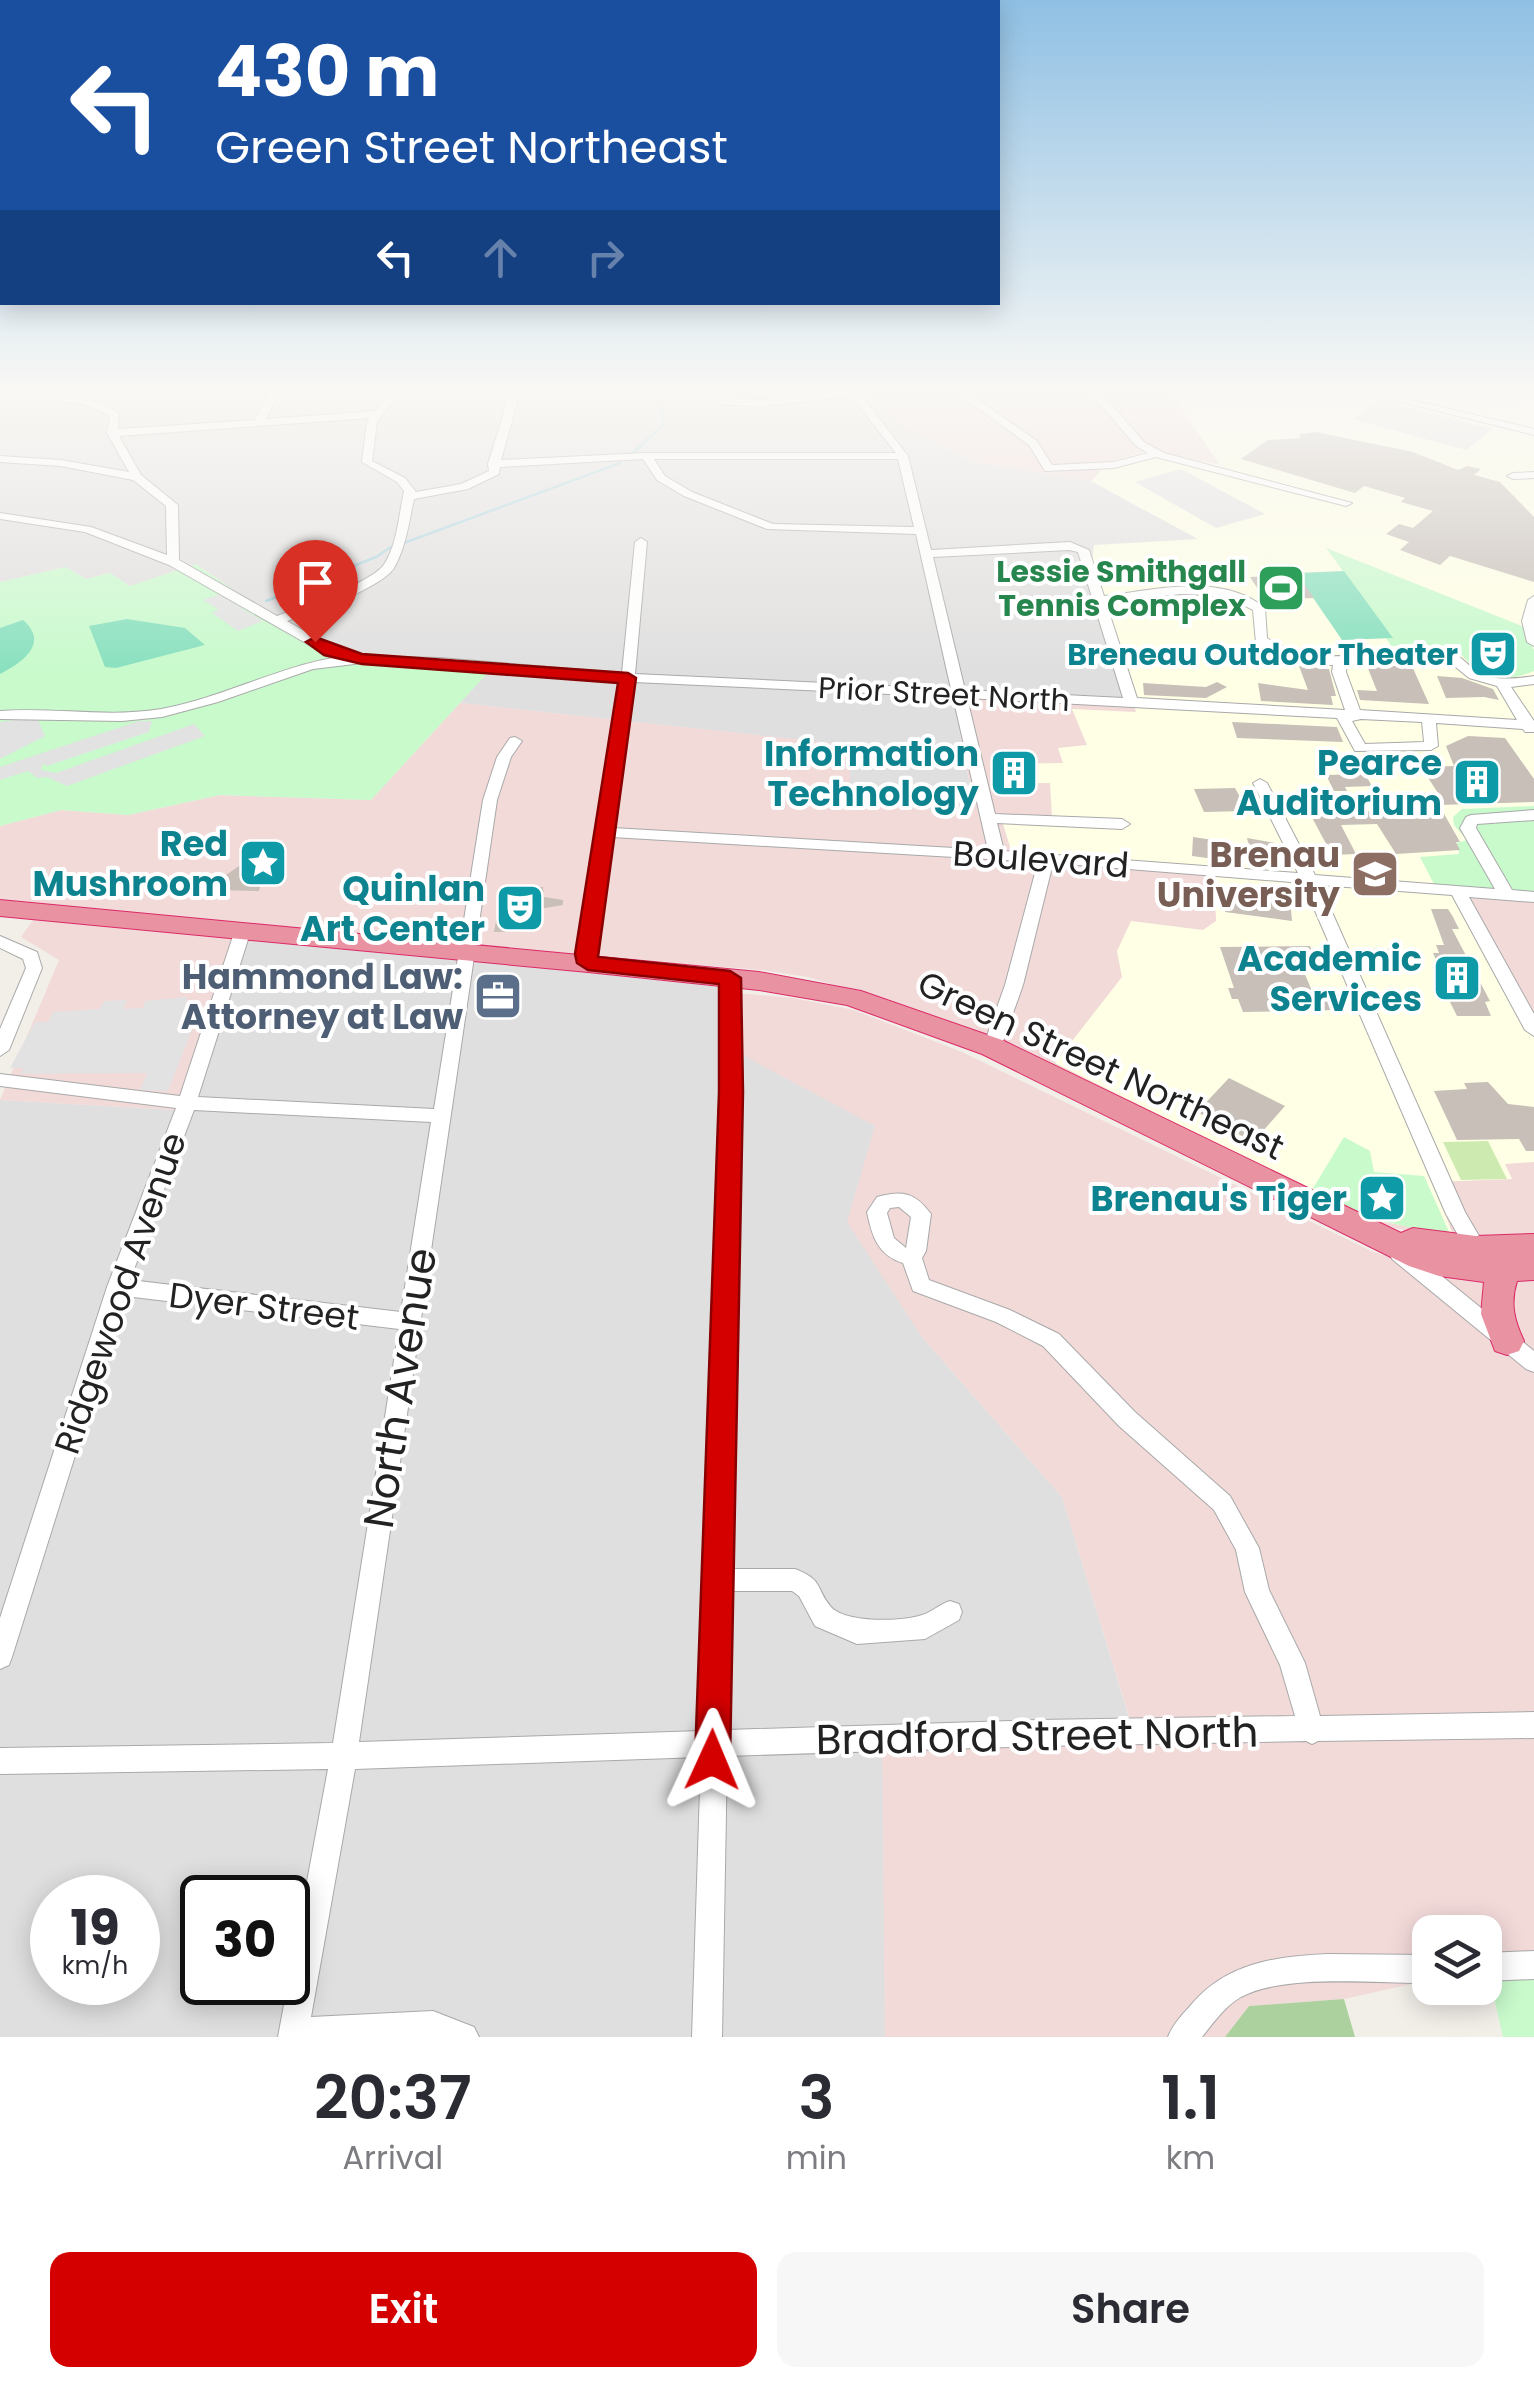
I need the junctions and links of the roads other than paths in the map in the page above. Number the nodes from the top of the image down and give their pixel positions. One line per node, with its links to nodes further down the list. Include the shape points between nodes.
1 (146, 484): 13 (street, via 172,504)
2 (403, 484): 7 (street)
3 (472, 484): 7 (street)
4 (671, 484): 10 (street, via 771,526)
5 (910, 484): 10 (street)
6 (1273, 484): 8 (street)
7 (410, 496): 16 (street, via 386,571)
8 (1346, 503)
9 (0, 516): 13 (street, via 87,529)
10 (922, 531): 12 (street)
11 (641, 542): 23 (street)
12 (925, 554): 14 (street, via 1070,546 1083,550); 26 (street)
13 (173, 562): 17 (street)
14 (1097, 600): 21 (street, via 1186,590 1228,593 1260,608 1261,640 1270,648); 27 (street)
15 (1533, 601): 19 (street, via 1528,621)
16 (325, 604): 17 (street); 18 (street)
17 (275, 620): 18 (street)
18 (315, 642): 20 (street); 22 (street)
19 (1534, 642)
20 (362, 659): 22 (street); 23 (street, Prior Street North)
21 (1340, 662): 25 (street, via 1448,656 1474,675); 29 (street)
22 (305, 664): 28 (street, via 164,713)
23 (628, 678): 26 (street, Prior Street North); 37 (street)
24 (1534, 680): 25 (street)
25 (1502, 682): 31 (street)
26 (962, 695): 27 (street, Prior Street North); 35 (street)
27 (1132, 704): 29 (street, Prior Street North)
28 (0, 715)
29 (1349, 716): 30 (street, Prior Street North); 30 (street, via 1360,748 1431,746)
30 (1429, 720): 31 (street, Prior Street North)
31 (1529, 721)
32 (515, 741): 47 (street, North Avenue, via 490,800)
33 (1260, 784): 40 (street)
34 (1534, 816): 42 (street, via 1471,820 1468,828)
35 (989, 818): 36 (street); 38 (street)
36 (1122, 824)
37 (607, 832): 38 (street, Boulevard); 48 (street)
38 (997, 854): 39 (street, Boulevard)
39 (1047, 858): 40 (street, Boulevard); 51 (street)
40 (1310, 881): 41 (street, Boulevard); 58 (street)
41 (1458, 892): 42 (street, Boulevard); 50 (street)
42 (1507, 896): 43 (street, Boulevard)
43 (1534, 897)
44 (0, 908): 45 (highway, Green Street Northeast)
45 (242, 930): 47 (highway, Green Street Northeast); 54 (street, Ridgewood Avenue)
46 (0, 942): 52 (street, via 21,948 34,968)
47 (469, 951): 48 (highway, Green Street Northeast); 55 (street, North Avenue)
48 (588, 963): 49 (highway, Green Street Northeast)
49 (730, 978): 51 (highway, Green Street Northeast, via 850,996); 65 (street)
50 (1534, 1030)
51 (992, 1047): 56 (highway, Green Street Northeast)
52 (0, 1050)
53 (0, 1080): 54 (street)
54 (187, 1103): 55 (street); 61 (street, Ridgewood Avenue)
55 (442, 1116): 62 (street, North Avenue)
56 (1386, 1240): 58 (highway); 60 (highway, Green Street Northeast, via 1438,1264); 63 (street)
57 (1534, 1246): 58 (highway)
58 (1476, 1248): 60 (highway)
59 (910, 1256): 69 (street, via 920,1285 1051,1340 1222,1503 1248,1548 1257,1592 1292,1663)
60 (1520, 1269): 63 (highway, via 1494,1297)
61 (118, 1287): 62 (street, Dyer Street); 67 (street, Ridgewood Avenue)
62 (410, 1322): 71 (street, North Avenue)
63 (1507, 1341): 64 (street)
64 (1534, 1363)
65 (717, 1580): 66 (street, via 795,1580 808,1588 824,1618 857,1632 925,1627); 70 (street)
66 (950, 1612)
67 (0, 1657)
68 (1534, 1725): 69 (street, Bradford Street North)
69 (1312, 1731): 70 (street, Bradford Street North)
70 (712, 1744): 71 (street, Bradford Street North); 79 (street)
71 (344, 1756): 72 (street, Bradford Street North); 77 (street, North Avenue)
72 (0, 1762)
73 (1534, 1965): 74 (street)
74 (1502, 1966)
75 (1412, 1969): 76 (street, via 1290,1971 1258,1978 1228,1988)
76 (1196, 2030)
77 (293, 2035): 78 (street, via 433,2026)
78 (464, 2037)
79 (706, 2037)

